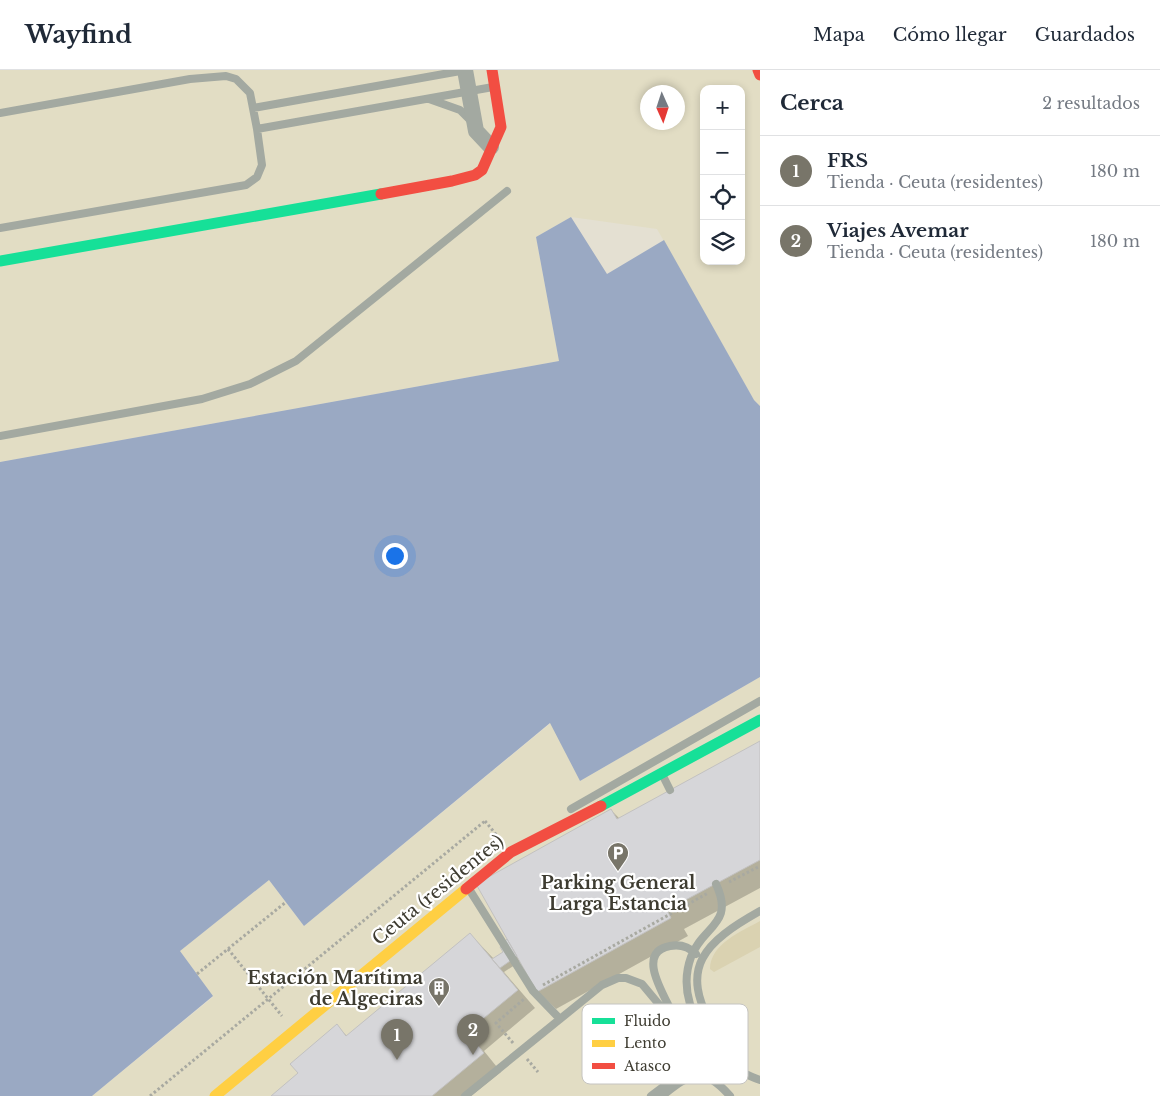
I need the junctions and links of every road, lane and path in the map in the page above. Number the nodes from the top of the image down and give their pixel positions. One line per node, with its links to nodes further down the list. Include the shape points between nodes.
1 (438, 70): 6 (lane)
2 (466, 70): 6 (lane); 8 (street)
3 (492, 70): 7 (street)
4 (758, 70): 5 (street)
5 (760, 75)
6 (424, 78): 10 (lane)
7 (494, 87): 8 (lane); 14 (street, via 501,127)
8 (469, 91): 9 (lane); 13 (street)
9 (427, 99): 12 (lane); 13 (lane, via 460,110)
10 (253, 108): 11 (lane, via 250,93 244,85 226,76 190,79); 12 (lane)
11 (0, 113)
12 (256, 129): 16 (lane, via 262,164 257,178 246,185)
13 (476, 131): 14 (street)
14 (491, 147): 17 (street, via 482,170 452,181)
15 (507, 191): 18 (lane, via 296,361 250,384 202,399)
16 (0, 228)
17 (0, 261)
18 (0, 436)
19 (760, 701): 23 (lane)
20 (760, 720): 21 (street, Ceuta (residentes))
21 (662, 774): 22 (lane); 26 (street, Ceuta (residentes))
22 (670, 790)
23 (567, 811)
24 (485, 821): 48 (path, bridge)
25 (534, 830): 26 (lane)
26 (511, 852): 29 (street, Ceuta (residentes))
27 (760, 866): 28 (path)
28 (716, 886): 32 (lane, via 722,913); 35 (path)
29 (468, 887): 35 (lane); 49 (street, Ceuta (residentes))
30 (286, 902): 34 (path)
31 (760, 911): 33 (lane, via 733,926)
32 (694, 952): 33 (lane); 37 (lane, via 677,945 666,947 653,959 654,972); 38 (lane, via 688,970)
33 (700, 962): 39 (lane, via 696,976)
34 (197, 974)
35 (533, 991): 40 (lane); 41 (path, via 496,1023)
36 (659, 1004): 40 (lane, via 642,984 618,978 602,985)
37 (668, 1004)
38 (689, 1004)
39 (702, 1004)
40 (560, 1019): 41 (lane)
41 (520, 1052): 42 (path); 50 (lane)
42 (538, 1072)
43 (748, 1073): 44 (lane)
44 (760, 1080)
45 (667, 1084): 51 (lane)
46 (677, 1084): 52 (lane)
47 (720, 1084): 53 (lane)
48 (150, 1096)
49 (215, 1096)
50 (465, 1096)
51 (651, 1096)
52 (662, 1096)
53 (730, 1096)

